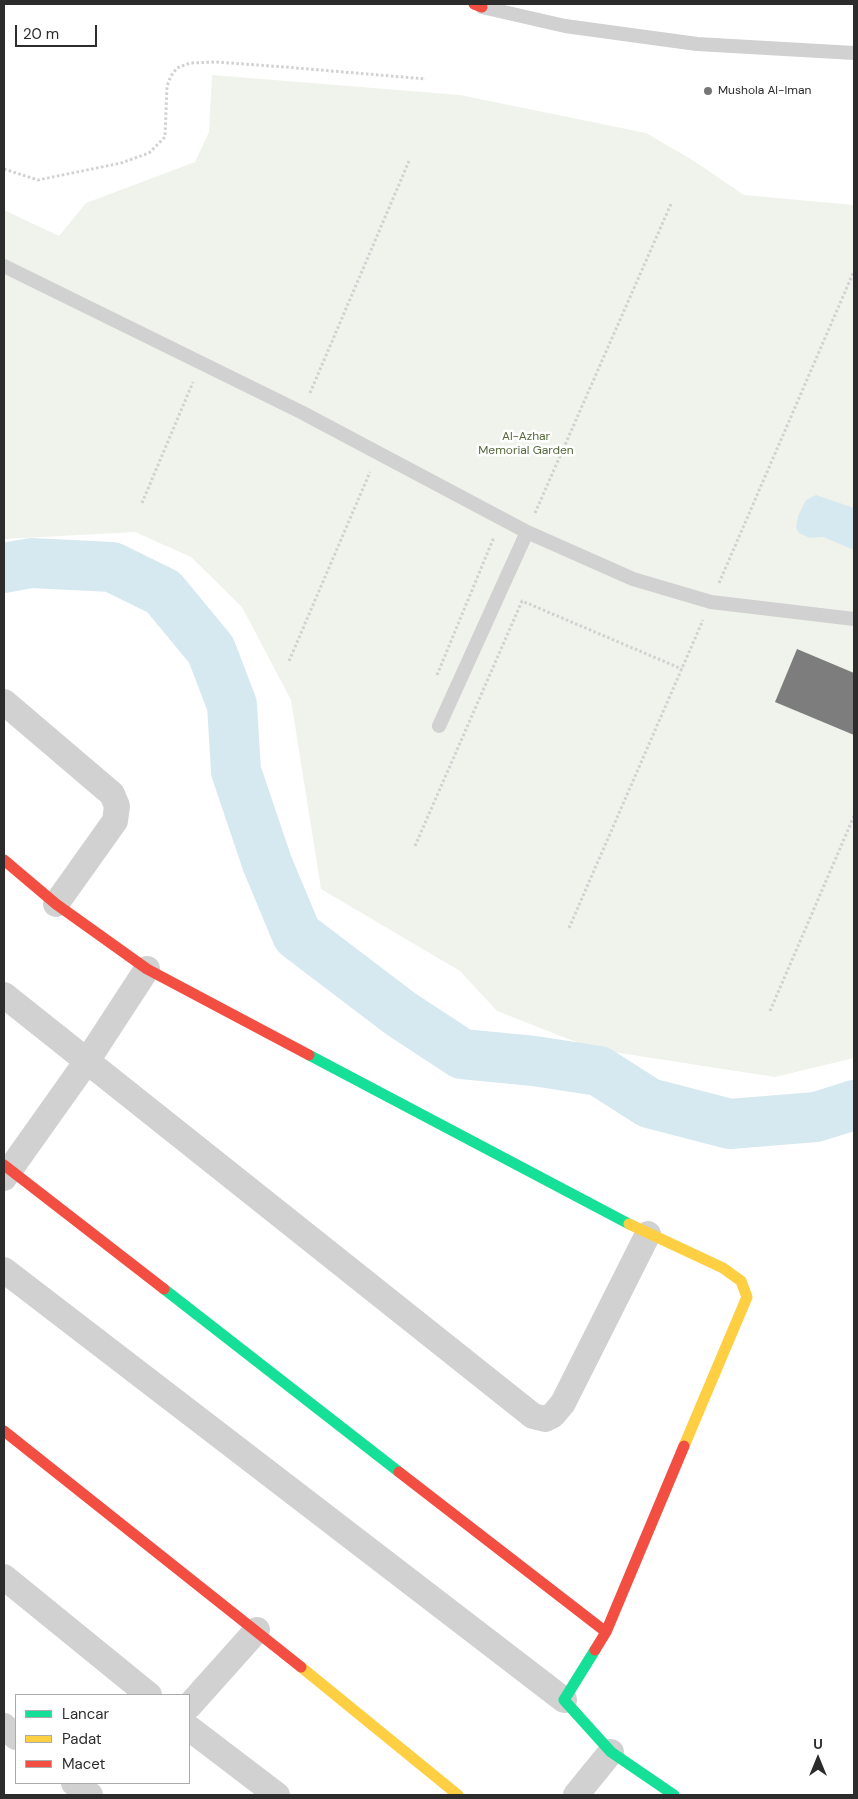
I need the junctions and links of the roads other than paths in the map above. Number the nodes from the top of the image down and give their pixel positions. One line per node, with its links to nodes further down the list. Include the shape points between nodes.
1 (478, 6): 2 (lane, via 565,26 697,44)
2 (854, 54)
3 (4, 266): 4 (lane, via 301,412)
4 (527, 532): 5 (lane, via 634,579 711,602); 7 (lane)
5 (854, 619)
6 (4, 702): 9 (street, via 112,794 117,806 116,821)
7 (439, 726)
8 (4, 860): 9 (street)
9 (56, 904): 10 (street)
10 (147, 969): 12 (street); 14 (street)
11 (4, 995): 12 (street)
12 (87, 1061): 13 (street); 14 (street, via 533,1416 545,1419 563,1403)
13 (6, 1171): 19 (street)
14 (648, 1234): 19 (street, via 723,1268 741,1281 747,1297)
15 (4, 1270): 21 (street)
16 (4, 1431): 18 (street)
17 (4, 1577): 20 (street)
18 (258, 1630): 22 (street); 30 (street)
19 (606, 1632): 21 (street)
20 (148, 1694)
21 (564, 1700): 26 (street)
22 (190, 1705)
23 (4, 1726): 25 (street)
24 (190, 1729): 29 (street)
25 (15, 1735)
26 (611, 1752): 31 (street); 32 (street)
27 (75, 1784): 28 (street)
28 (90, 1795)
29 (277, 1795)
30 (458, 1795)
31 (576, 1795)
32 (674, 1795)

